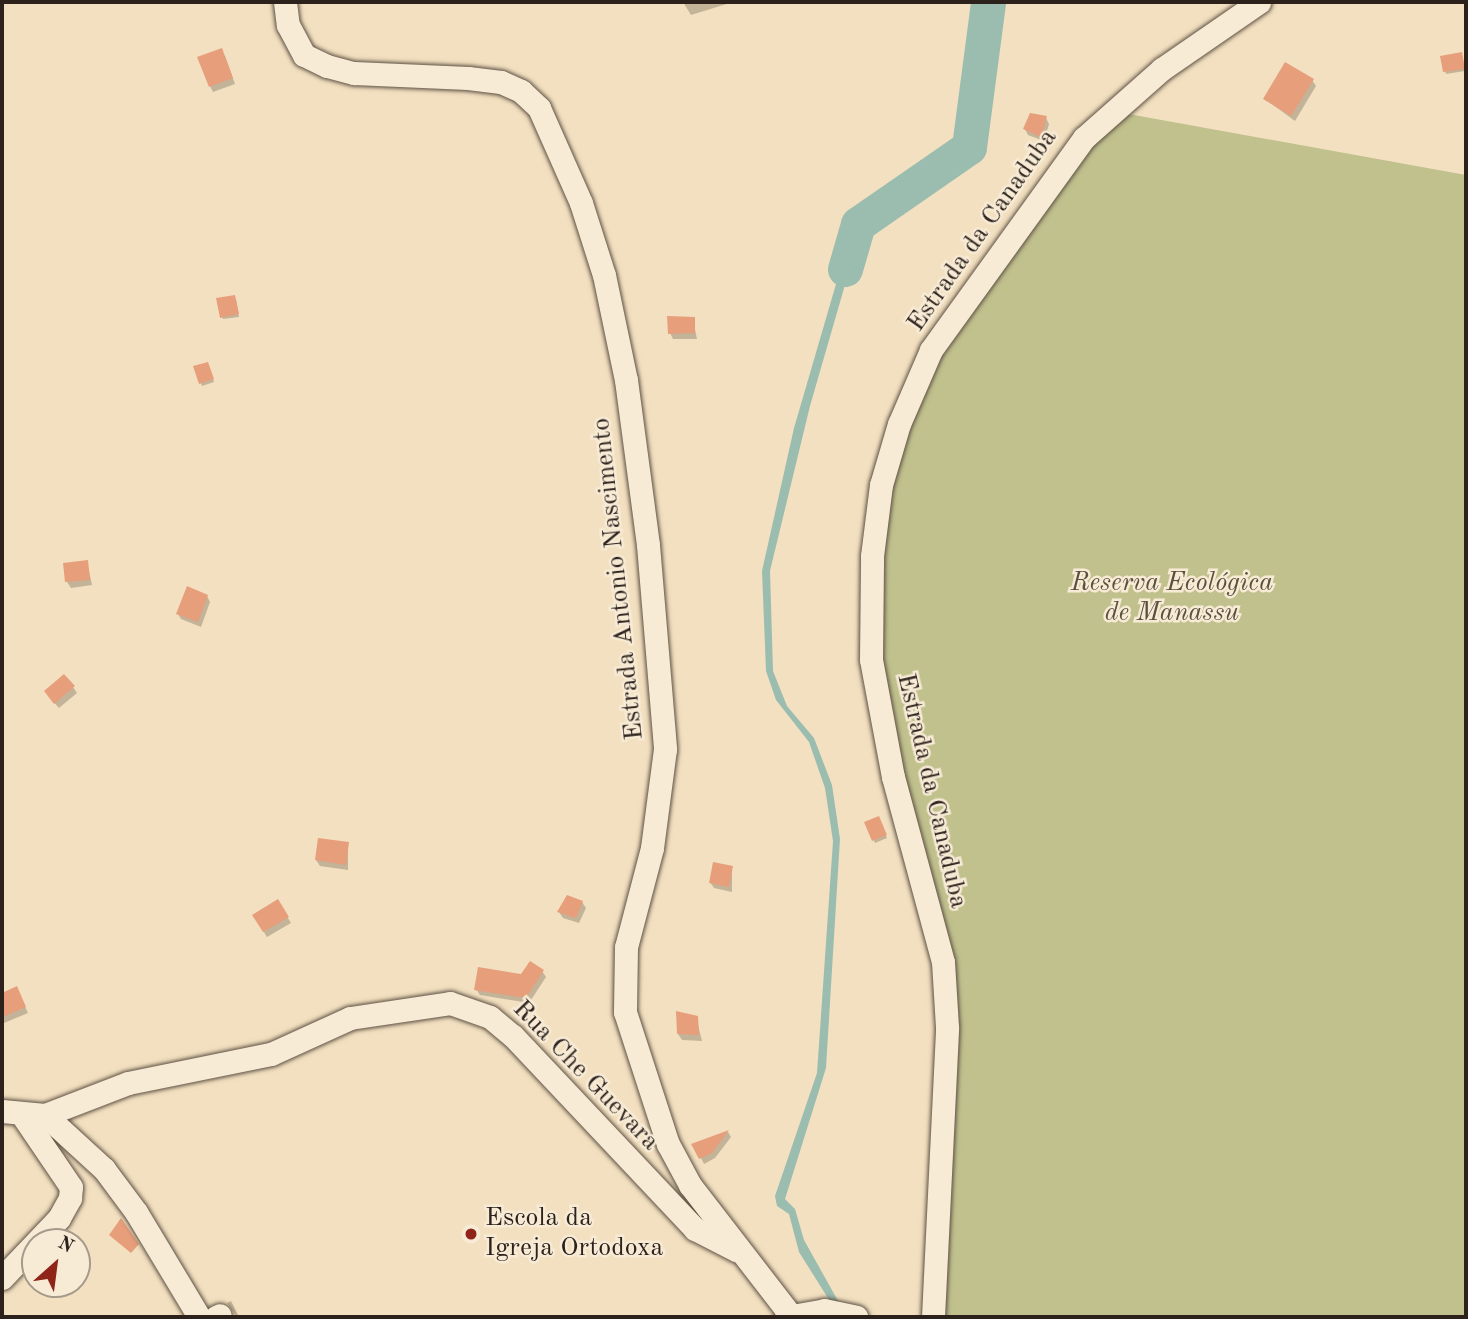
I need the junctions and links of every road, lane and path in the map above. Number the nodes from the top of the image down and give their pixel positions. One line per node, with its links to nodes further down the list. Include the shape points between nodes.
1 (285, 2): 4 (street, Estrada Antonio Nascimento, via 288,25 304,55 327,66 354,73 479,79 521,91 539,108 581,203 604,275 626,380 648,545 663,712 660,796 652,848 626,947 625,1012 668,1144 690,1185)
2 (1259, 2): 9 (street, Estrada da Canaduba, via 1162,69 1084,138 931,350 899,424 881,485 872,556 871,659 894,777 943,962 947,1027)
3 (23, 1114): 4 (street, Rua Che Guevara, via 128,1083 271,1054 351,1018 450,1003 490,1017 513,1036 695,1229); 5 (street, via 71,1187 70,1199 59,1219); 8 (street, via 104,1169)
4 (742, 1253): 7 (street, Estrada Antonio Nascimento)
5 (2, 1278)
6 (842, 1313): 7 (street)
7 (788, 1315)
8 (212, 1316)
9 (933, 1317)

